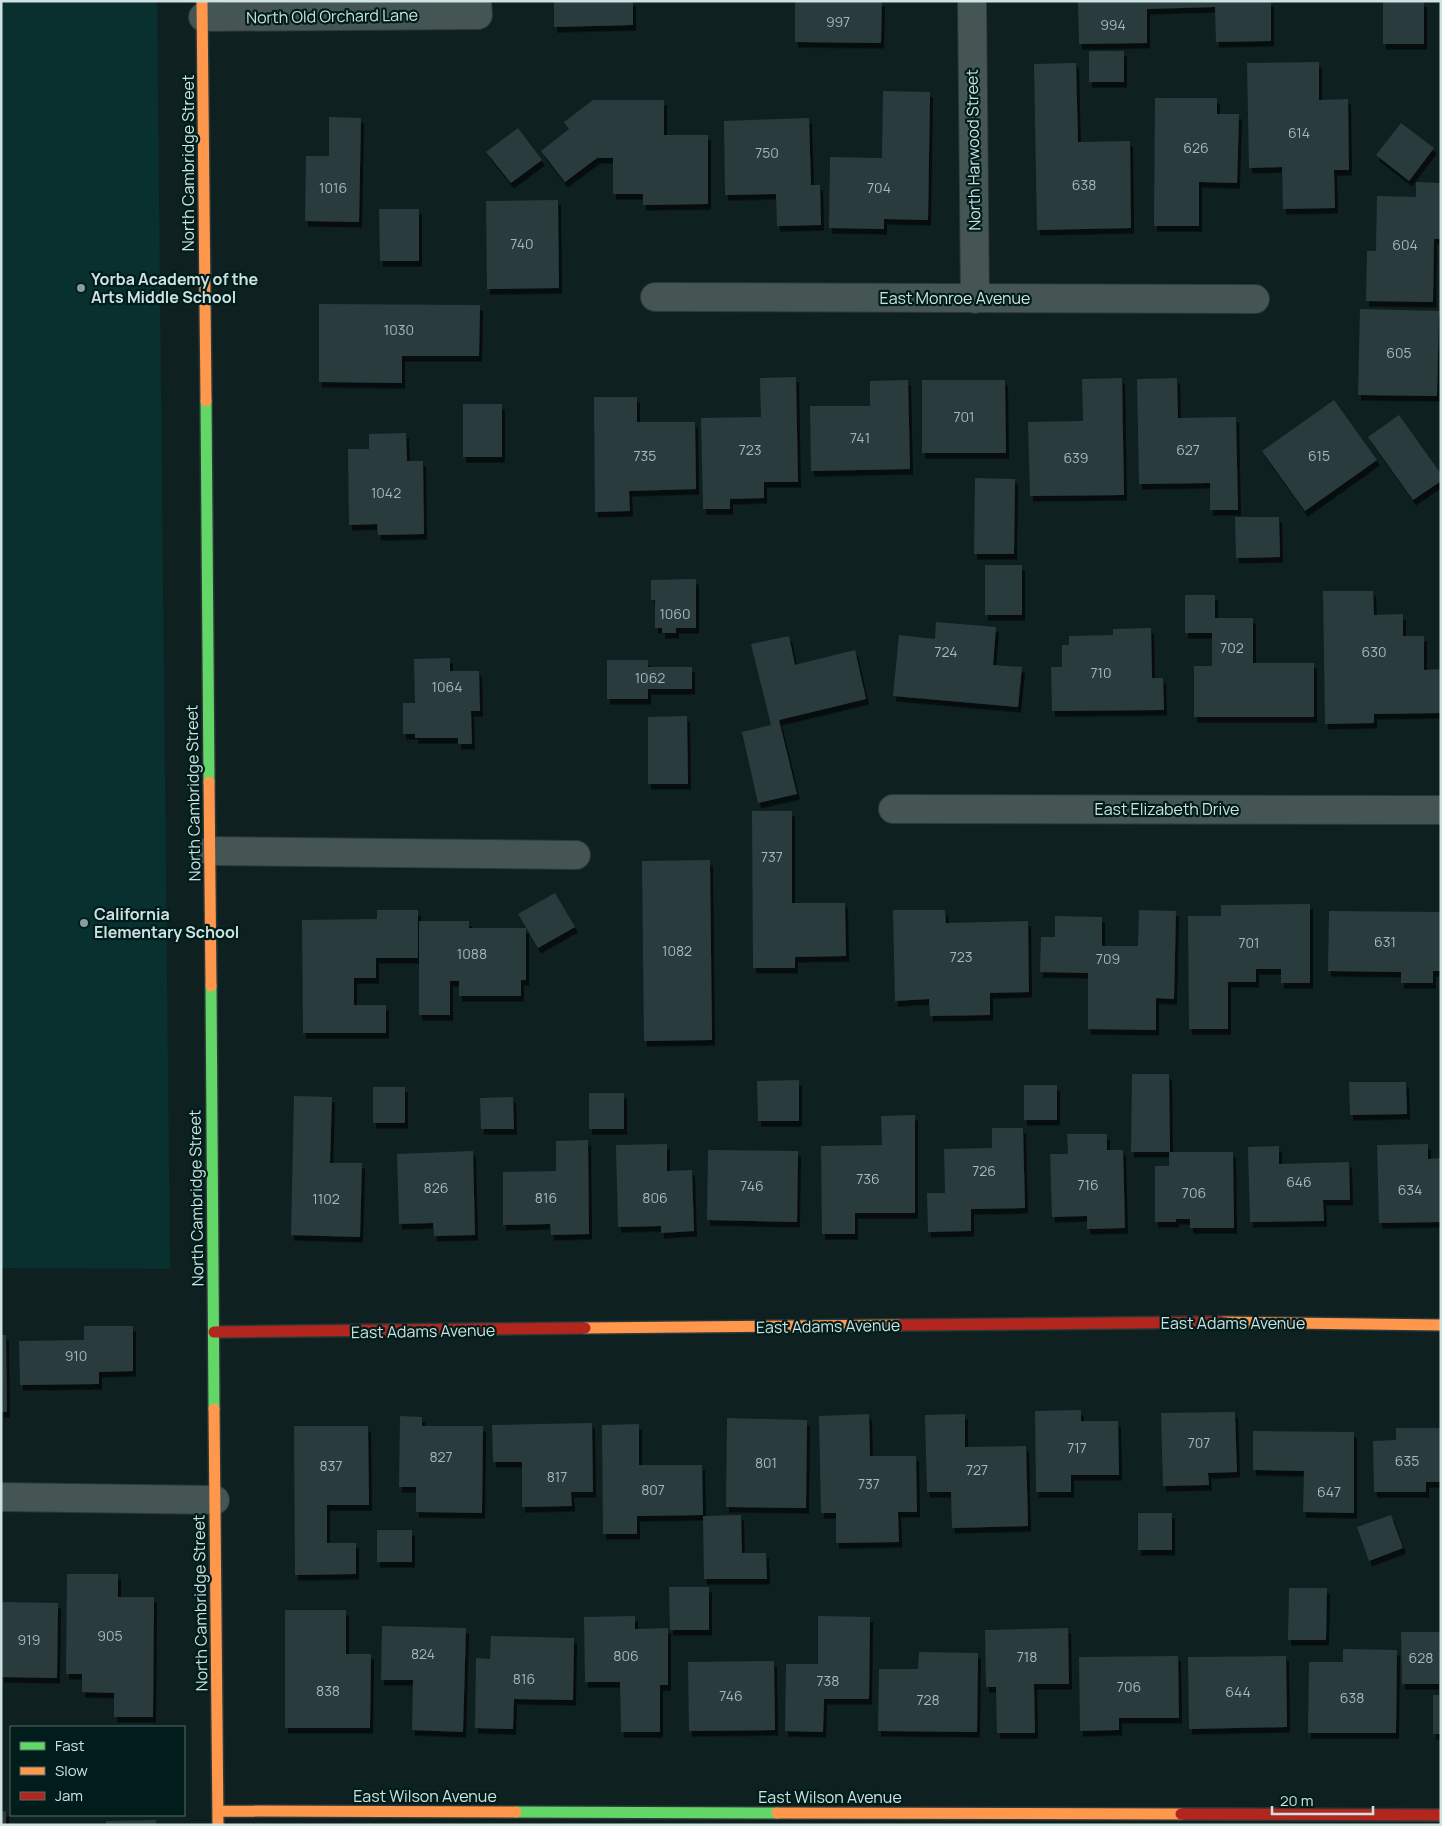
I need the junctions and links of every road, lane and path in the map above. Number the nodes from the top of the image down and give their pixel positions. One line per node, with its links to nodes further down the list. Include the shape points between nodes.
1 (478, 1): 3 (street, North Old Orchard Lane, via 478,14)
2 (972, 1): 5 (street, North Harwood Street)
3 (203, 9): 9 (street, North Cambridge Street)
4 (655, 298): 5 (street, East Monroe Avenue)
5 (975, 299): 6 (street, East Monroe Avenue)
6 (1255, 299)
7 (893, 808): 8 (street, East Elizabeth Drive)
8 (1441, 810)
9 (210, 852): 10 (street); 12 (street, North Cambridge Street)
10 (576, 855)
11 (1441, 1326): 12 (street, East Adams Avenue, via 1212,1322)
12 (214, 1332): 14 (street, North Cambridge Street)
13 (1, 1497): 14 (street)
14 (215, 1500): 15 (street, North Cambridge Street)
15 (218, 1812): 16 (street, East Wilson Avenue); 17 (street, North Cambridge Street)
16 (1441, 1814)
17 (218, 1825)

